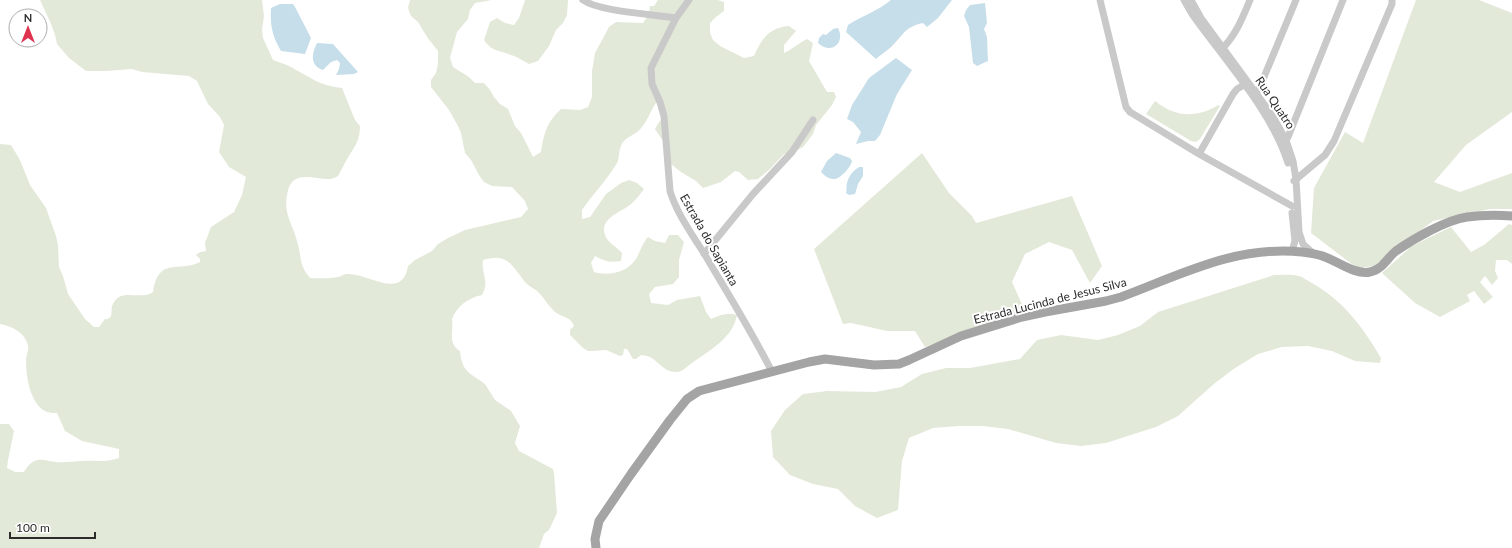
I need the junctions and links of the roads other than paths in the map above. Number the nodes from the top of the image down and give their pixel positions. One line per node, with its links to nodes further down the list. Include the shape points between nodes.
1 (583, 0): 12 (street, via 593,5 621,11)
2 (689, 0): 12 (street, Estrada do Sapianta)
3 (1100, 0): 18 (street, via 1126,107 1138,118)
4 (1184, 0): 11 (street, Rua Quatro)
5 (1191, 0): 11 (street, Rua Quatro)
6 (1199, 0): 11 (street)
7 (1250, 0): 13 (street, via 1238,29)
8 (1296, 0): 15 (street, via 1259,89)
9 (1343, 0): 17 (street)
10 (1392, 0): 19 (street, via 1334,142 1325,155)
11 (1193, 12): 13 (street, Rua Quatro)
12 (676, 18): 24 (street, Estrada do Sapianta, via 653,63 652,84 664,116 673,201)
13 (1221, 50): 14 (street, Rua Quatro); 15 (street, Rua Quatro)
14 (1244, 85): 15 (street, Rua Quatro); 18 (street, via 1233,94)
15 (1254, 95): 17 (street, Rua Quatro, via 1275,132)
16 (813, 120): 24 (street, via 792,152 753,194)
17 (1284, 142): 19 (street, Rua Quatro)
18 (1199, 154): 20 (street)
19 (1294, 180): 20 (street, Rua Quatro); 23 (street, Rua Quatro, via 1299,232 1303,244)
20 (1292, 206): 22 (street, Rua Quatro, via 1295,241)
21 (1512, 216): 23 (main road, Estrada Lucinda de Jesus Silva, via 1465,217 1430,230 1395,252 1380,268 1371,272 1363,273)
22 (1292, 251): 23 (main road, Estrada Lucinda de Jesus Silva); 25 (main road, Estrada Lucinda de Jesus Silva, via 1248,254 1219,260 1121,297 1045,312 961,336 899,364 874,365 825,359)
23 (1313, 253)
24 (704, 254): 25 (street, Estrada do Sapianta, via 759,345)
25 (772, 372): 26 (main road, Estrada Lucinda de Jesus Silva, via 710,387 687,399 599,521)
26 (596, 548)

